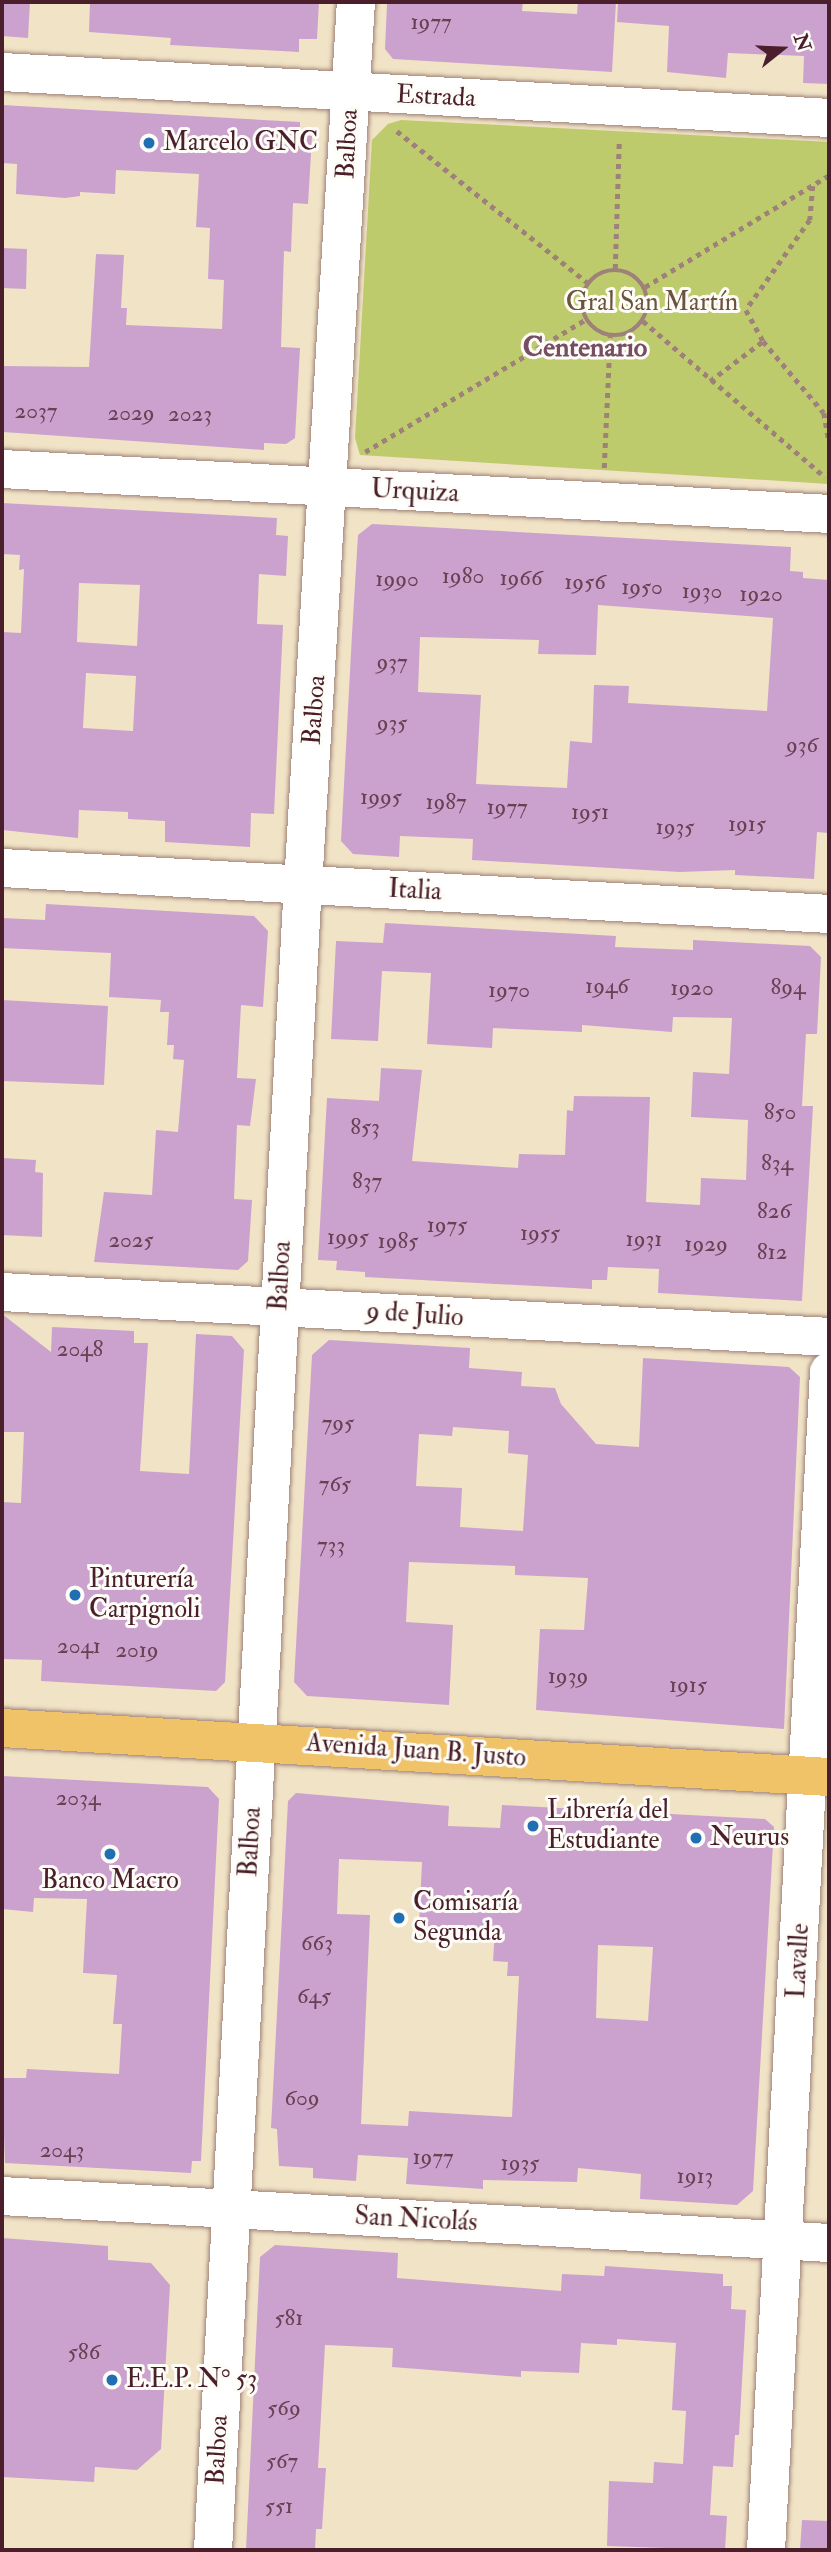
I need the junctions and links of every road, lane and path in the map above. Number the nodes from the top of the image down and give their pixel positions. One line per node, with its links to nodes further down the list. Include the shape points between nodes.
1 (356, 2): 3 (street, Balboa)
2 (2, 72): 3 (street, Estrada)
3 (350, 92): 4 (street, Estrada); 9 (path); 19 (street, Balboa)
4 (621, 107): 5 (street, Estrada); 8 (path)
5 (829, 117)
6 (829, 175): 7 (path)
7 (813, 186): 10 (path); 14 (path, via 810,220 746,310)
8 (615, 269): 9 (path); 10 (path, via 633,274)
9 (588, 283): 11 (path, via 582,300)
10 (645, 287): 12 (path, via 648,305)
11 (586, 319): 13 (path); 19 (path, via 360,455)
12 (643, 321): 13 (path, via 629,334); 15 (path)
13 (610, 336): 20 (path)
14 (763, 341): 15 (path); 16 (path, via 824,413)
15 (710, 381): 18 (path)
16 (829, 440)
17 (2, 469): 19 (street, Urquiza)
18 (829, 479)
19 (330, 488): 20 (street, Urquiza); 23 (street, Balboa)
20 (602, 502): 21 (street, Urquiza)
21 (829, 514)
22 (2, 868): 23 (street, Italia)
23 (303, 885): 24 (street, Italia); 26 (street, Balboa)
24 (829, 914)
25 (2, 1292): 26 (street, 9 de Julio)
26 (279, 1306): 27 (street, 9 de Julio); 30 (street, Balboa)
27 (829, 1337)
28 (829, 1372): 31 (street, Lavalle)
29 (2, 1728): 30 (main road, Avenida Juan B. Justo)
30 (256, 1741): 31 (main road, Avenida Juan B. Justo); 33 (street, Balboa)
31 (819, 1776): 34 (street, Lavalle)
32 (2, 2196): 33 (street, San Nicolás)
33 (231, 2209): 34 (street, San Nicolás); 36 (street, Balboa)
34 (783, 2240): 35 (street, San Nicolás); 37 (street, Lavalle)
35 (829, 2243)
36 (213, 2550)
37 (766, 2550)

